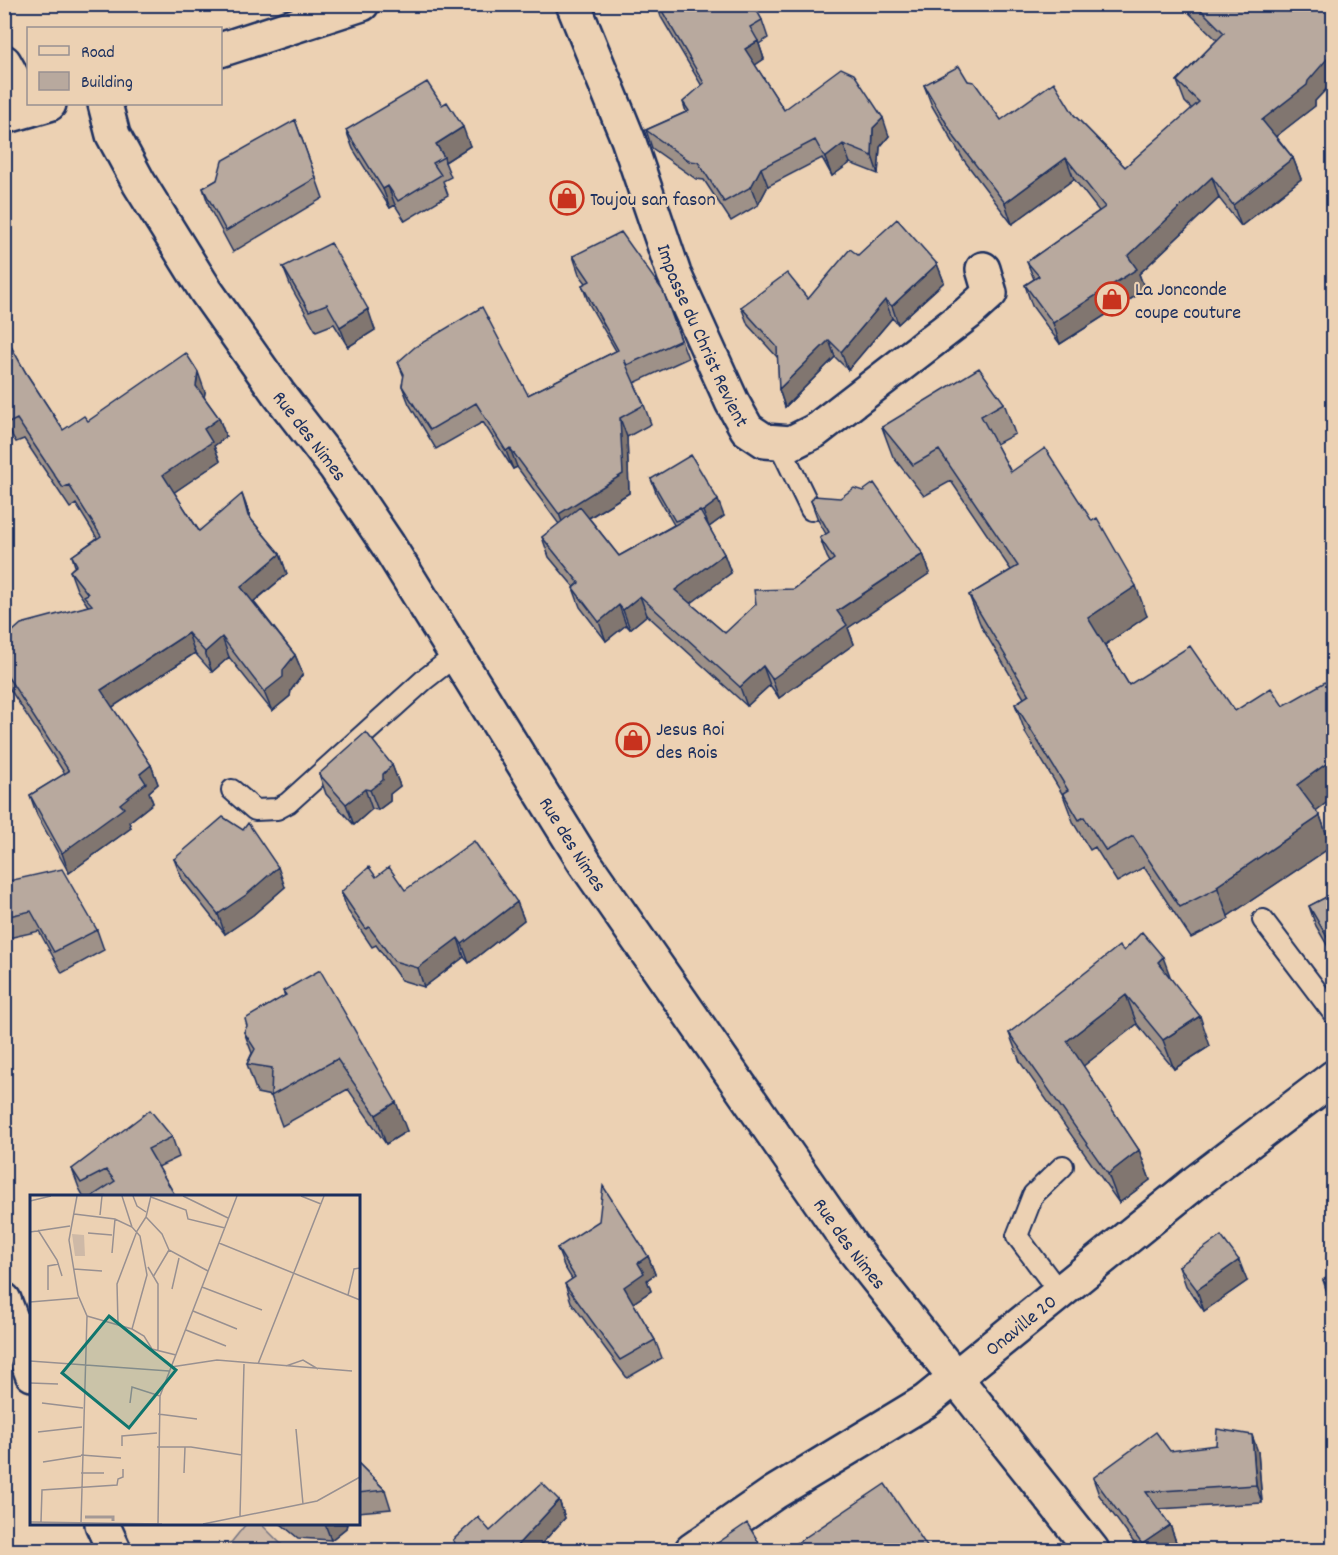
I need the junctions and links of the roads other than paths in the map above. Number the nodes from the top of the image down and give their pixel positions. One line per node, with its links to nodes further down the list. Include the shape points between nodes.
1 (362, 4): 3 (street)
2 (573, 4): 8 (street, Impasse du Christ Revient, via 635,158 674,274 732,402 747,429 765,441)
3 (222, 49)
4 (4, 62): 6 (street)
5 (105, 105): 10 (street, Rue des Nimes, via 113,135 206,291 336,468)
6 (28, 110)
7 (983, 269): 8 (street, via 990,293 968,313 815,431 791,443)
8 (778, 442): 9 (lane)
9 (811, 510)
10 (456, 655): 11 (lane, via 288,803 277,809 255,810); 20 (street, Rue des Nimes, via 585,863 851,1246)
11 (232, 790)
12 (1263, 920): 13 (lane)
13 (1334, 1014)
14 (1334, 1077): 16 (street, Onaville 20)
15 (1063, 1166): 16 (lane, via 1033,1195 1017,1236)
16 (1059, 1292): 20 (street, Onaville 20)
17 (4, 1300): 18 (street)
18 (12, 1345): 19 (street)
19 (30, 1371)
20 (954, 1378): 23 (street, Onaville 20, via 926,1401 774,1493); 24 (street, Rue des Nimes)
21 (102, 1525): 22 (street)
22 (114, 1551)
23 (692, 1551)
24 (1092, 1551)

